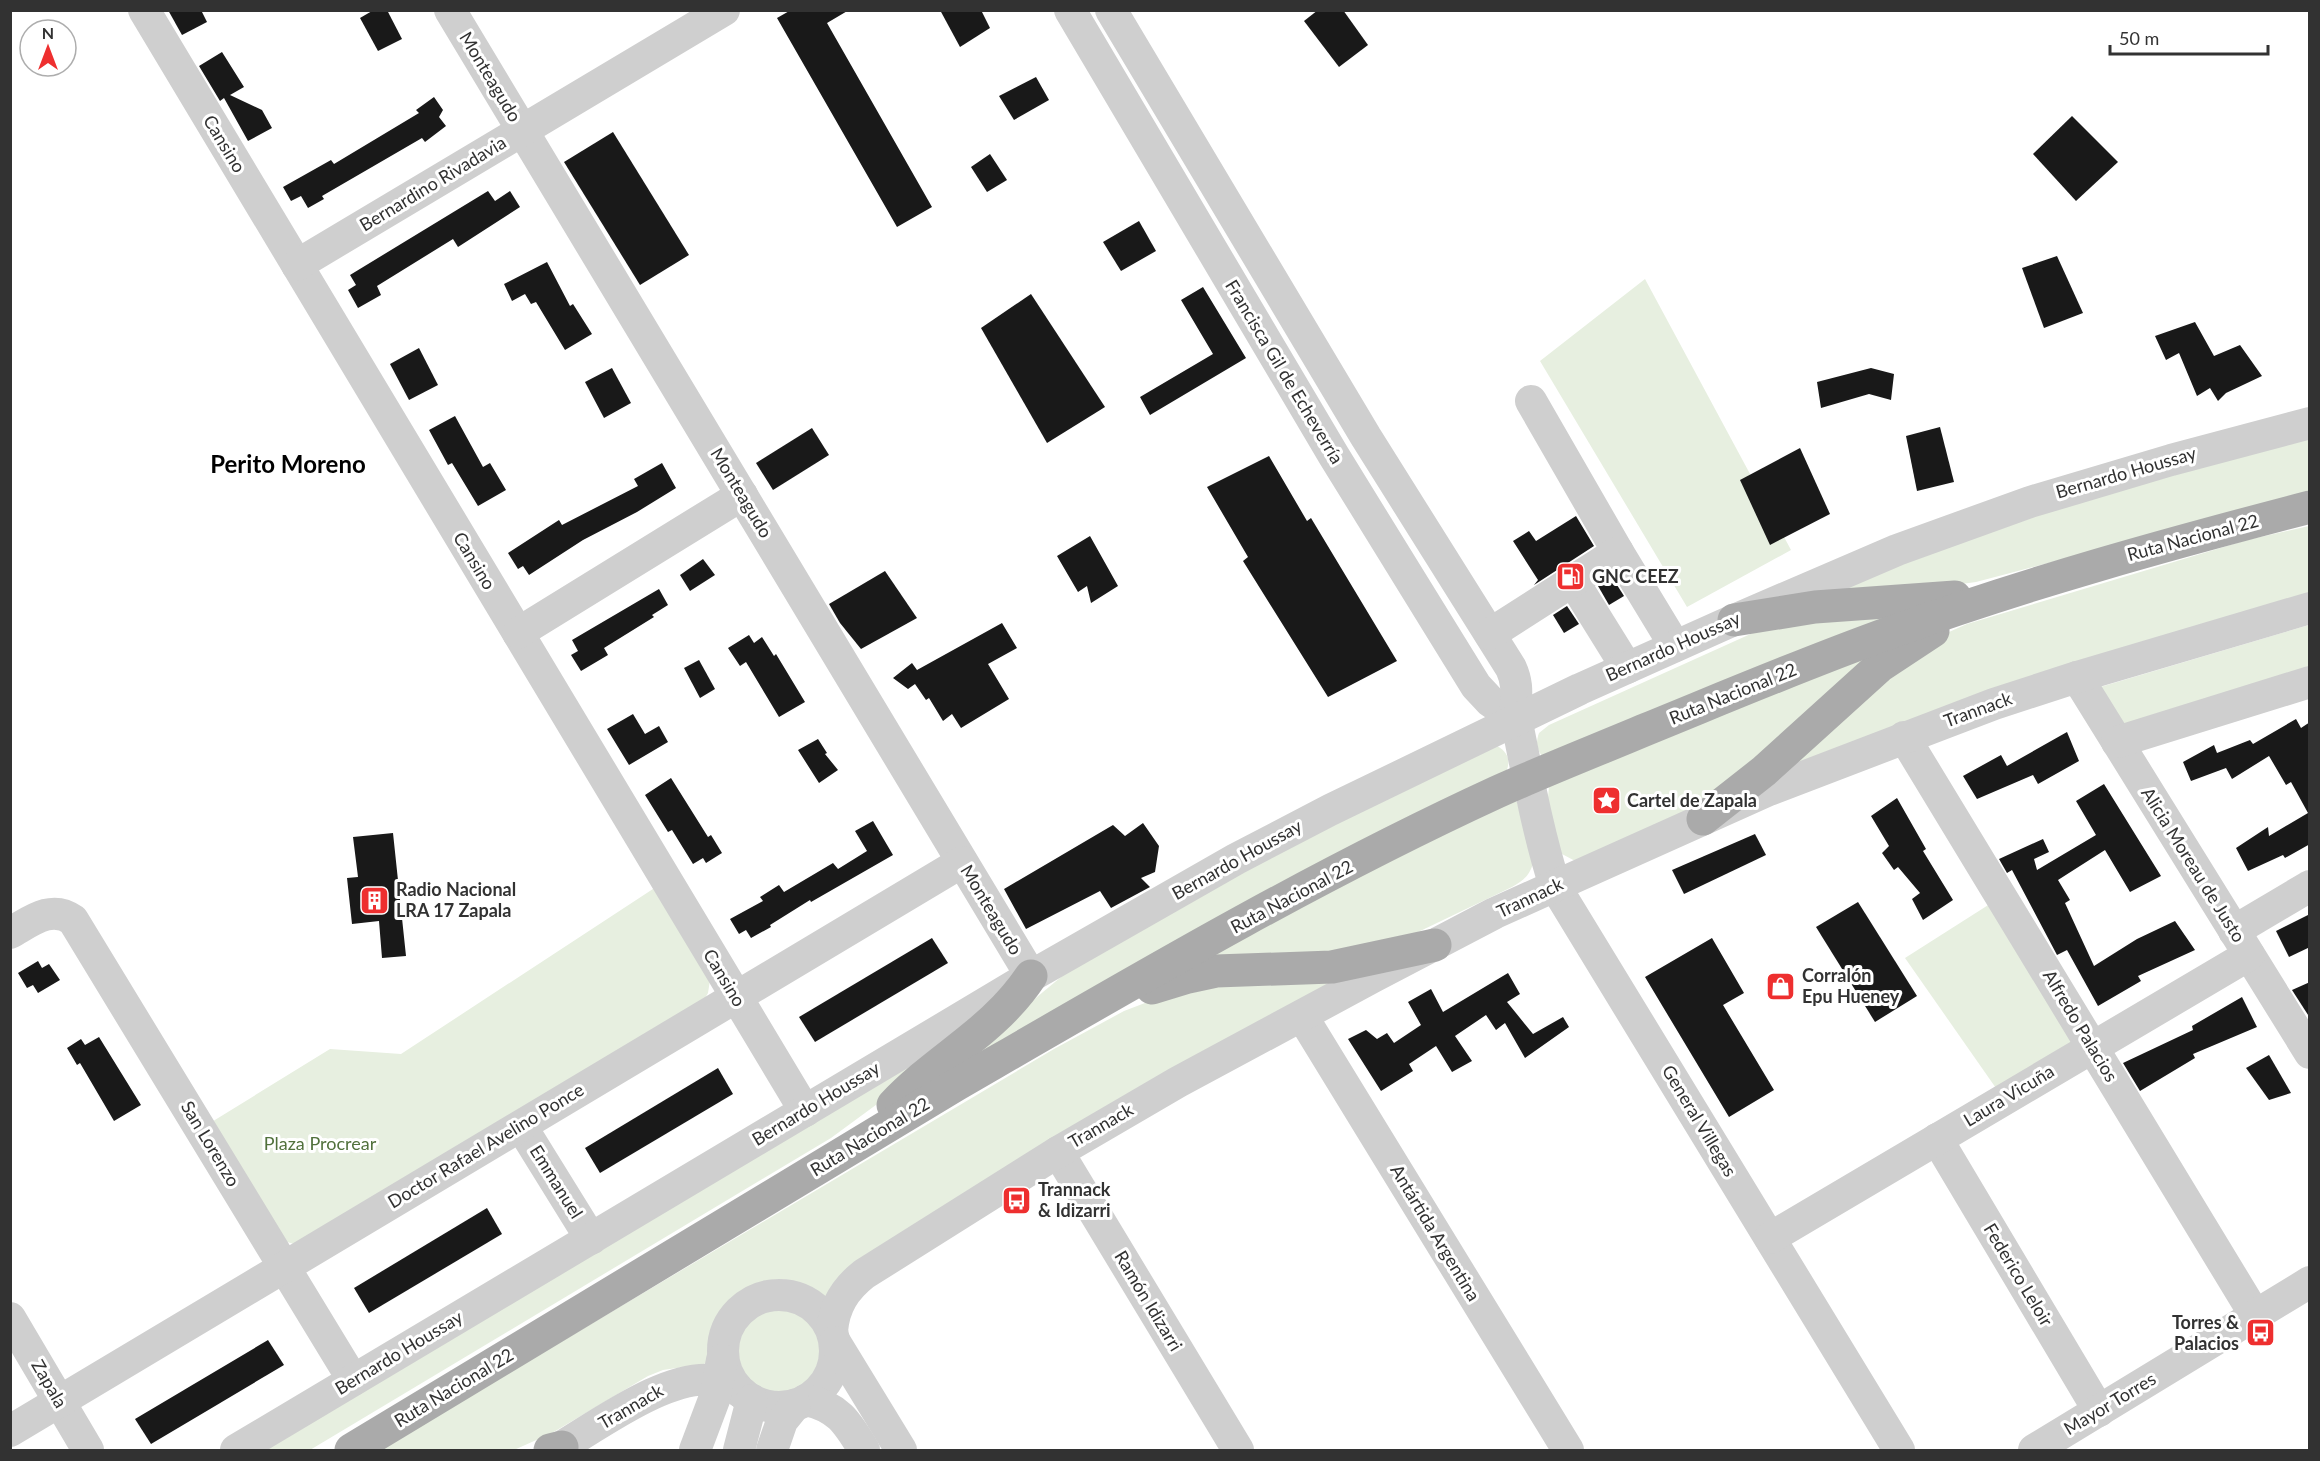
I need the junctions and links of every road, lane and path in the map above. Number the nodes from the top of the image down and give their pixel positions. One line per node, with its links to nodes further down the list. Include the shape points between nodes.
1 (144, 10): 7 (street, Cansino)
2 (450, 10): 6 (street, Monteagudo)
3 (724, 10): 6 (street, Bernardino Rivadavia)
4 (1070, 10): 11 (street, Francisca Gil de Echeverría)
5 (1111, 10): 10 (street, Francisca Gil de Echeverría)
6 (523, 130): 7 (street, Bernardino Rivadavia); 12 (street, Monteagudo)
7 (297, 265): 22 (street, Cansino)
8 (1531, 400): 16 (street)
9 (2310, 423): 21 (street, Bernardo Houssay, via 2030,502 1898,550)
10 (1366, 437): 11 (street); 23 (street, Francisca Gil de Echeverría)
11 (1334, 456): 28 (street, Francisca Gil de Echeverría, via 1476,686)
12 (742, 495): 22 (street); 33 (street, Monteagudo)
13 (2310, 507): 15 (main road, Ruta Nacional 22)
14 (2310, 516): 15 (main road)
15 (2248, 523): 17 (main road, Ruta Nacional 22)
16 (1618, 552): 18 (street); 24 (street)
17 (2060, 577): 19 (main road, Ruta Nacional 22); 21 (main road, via 1956,597 1791,609)
18 (1573, 581): 23 (street); 25 (street)
19 (1977, 603): 31 (main road, Ruta Nacional 22, via 1805,665); 32 (main road, via 1880,666 1755,779)
20 (2310, 608): 26 (street, Trannack)
21 (1734, 620): 24 (street, Bernardo Houssay)
22 (518, 633): 40 (street, Cansino)
23 (1490, 634): 28 (street, Francisca Gil de Echeverría, via 1515,677)
24 (1675, 646): 25 (street, Bernardo Houssay)
25 (1627, 668): 28 (street, Bernardo Houssay)
26 (2077, 677): 29 (street, Trannack); 30 (street, Alicia Moreau de Justo)
27 (2310, 682): 30 (street)
28 (1516, 719): 31 (street, Francisca Gil de Echeverría); 39 (street, Bernardo Houssay, via 1246,854)
29 (1904, 737): 32 (street, Trannack); 43 (street, Alfredo Palacios)
30 (2117, 742): 37 (street, Alicia Moreau de Justo)
31 (1529, 779): 34 (street, General Villegas); 42 (main road, Ruta Nacional 22, via 1305,889)
32 (1702, 819): 34 (street, Trannack)
33 (962, 861): 39 (street, Monteagudo); 40 (street, Doctor Rafael Avelino Ponce)
34 (1555, 886): 38 (street, Trannack); 50 (street, General Villegas)
35 (2310, 886): 37 (street, Laura Vicuña)
36 (10, 933): 52 (street, San Lorenzo, via 44,915 60,913 78,926)
37 (2242, 943): 43 (street, Laura Vicuña); 44 (street, Alicia Moreau de Justo)
38 (1435, 945): 41 (street, Trannack); 42 (main road, via 1332,967 1240,969 1188,977 1139,993)
39 (1031, 976): 45 (street, Bernardo Houssay); 48 (main road, via 1004,1012 902,1095)
40 (736, 997): 45 (street, Cansino); 46 (street, Doctor Rafael Avelino Ponce)
41 (1302, 1016): 49 (street, Trannack); 73 (street, Antártida Argentina)
42 (1040, 1036): 48 (main road, Ruta Nacional 22)
43 (2092, 1047): 47 (street, Laura Vicuña); 54 (street, Alfredo Palacios)
44 (2310, 1053)
45 (805, 1111): 51 (street, Bernardo Houssay)
46 (521, 1126): 51 (street, Emmanuel); 52 (street, Doctor Rafael Avelino Ponce)
47 (1937, 1139): 50 (street, Laura Vicuña); 61 (street, Federico Leloir)
48 (861, 1143): 66 (main road, Ruta Nacional 22)
49 (1058, 1152): 56 (street, Trannack, via 854,1282 835,1310); 72 (street, Ramón Idizarri)
50 (1770, 1238): 74 (street, General Villegas)
51 (591, 1239): 57 (street, Bernardo Houssay)
52 (285, 1267): 57 (street, San Lorenzo); 59 (street, Doctor Rafael Avelino Ponce)
53 (2308, 1287): 54 (street, Mayor Torres)
54 (2255, 1316): 61 (street, Mayor Torres)
55 (10, 1317): 59 (street, Zapala)
56 (833, 1336): 58 (street, via 824,1317 798,1298 767,1296 752,1302 730,1324 724,1340); 60 (street, Trannack, via 832,1370 817,1392); 71 (street)
57 (353, 1380): 65 (street, Bernardo Houssay)
58 (734, 1382): 60 (street, Trannack, via 773,1406); 63 (street, Trannack, via 692,1380 663,1388); 67 (street, via 715,1397); 68 (street)
59 (60, 1402): 62 (street, Doctor Rafael Avelino Ponce); 64 (street, Zapala)
60 (801, 1402): 69 (street, via 782,1421); 70 (street, via 825,1406 842,1418)
61 (2100, 1410): 75 (street, Mayor Torres)
62 (10, 1431)
63 (556, 1449)
64 (88, 1450)
65 (236, 1450)
66 (351, 1450)
67 (695, 1450)
68 (739, 1450)
69 (772, 1450)
70 (864, 1450)
71 (901, 1450)
72 (1238, 1450)
73 (1568, 1450)
74 (1899, 1450)
75 (2034, 1450)

